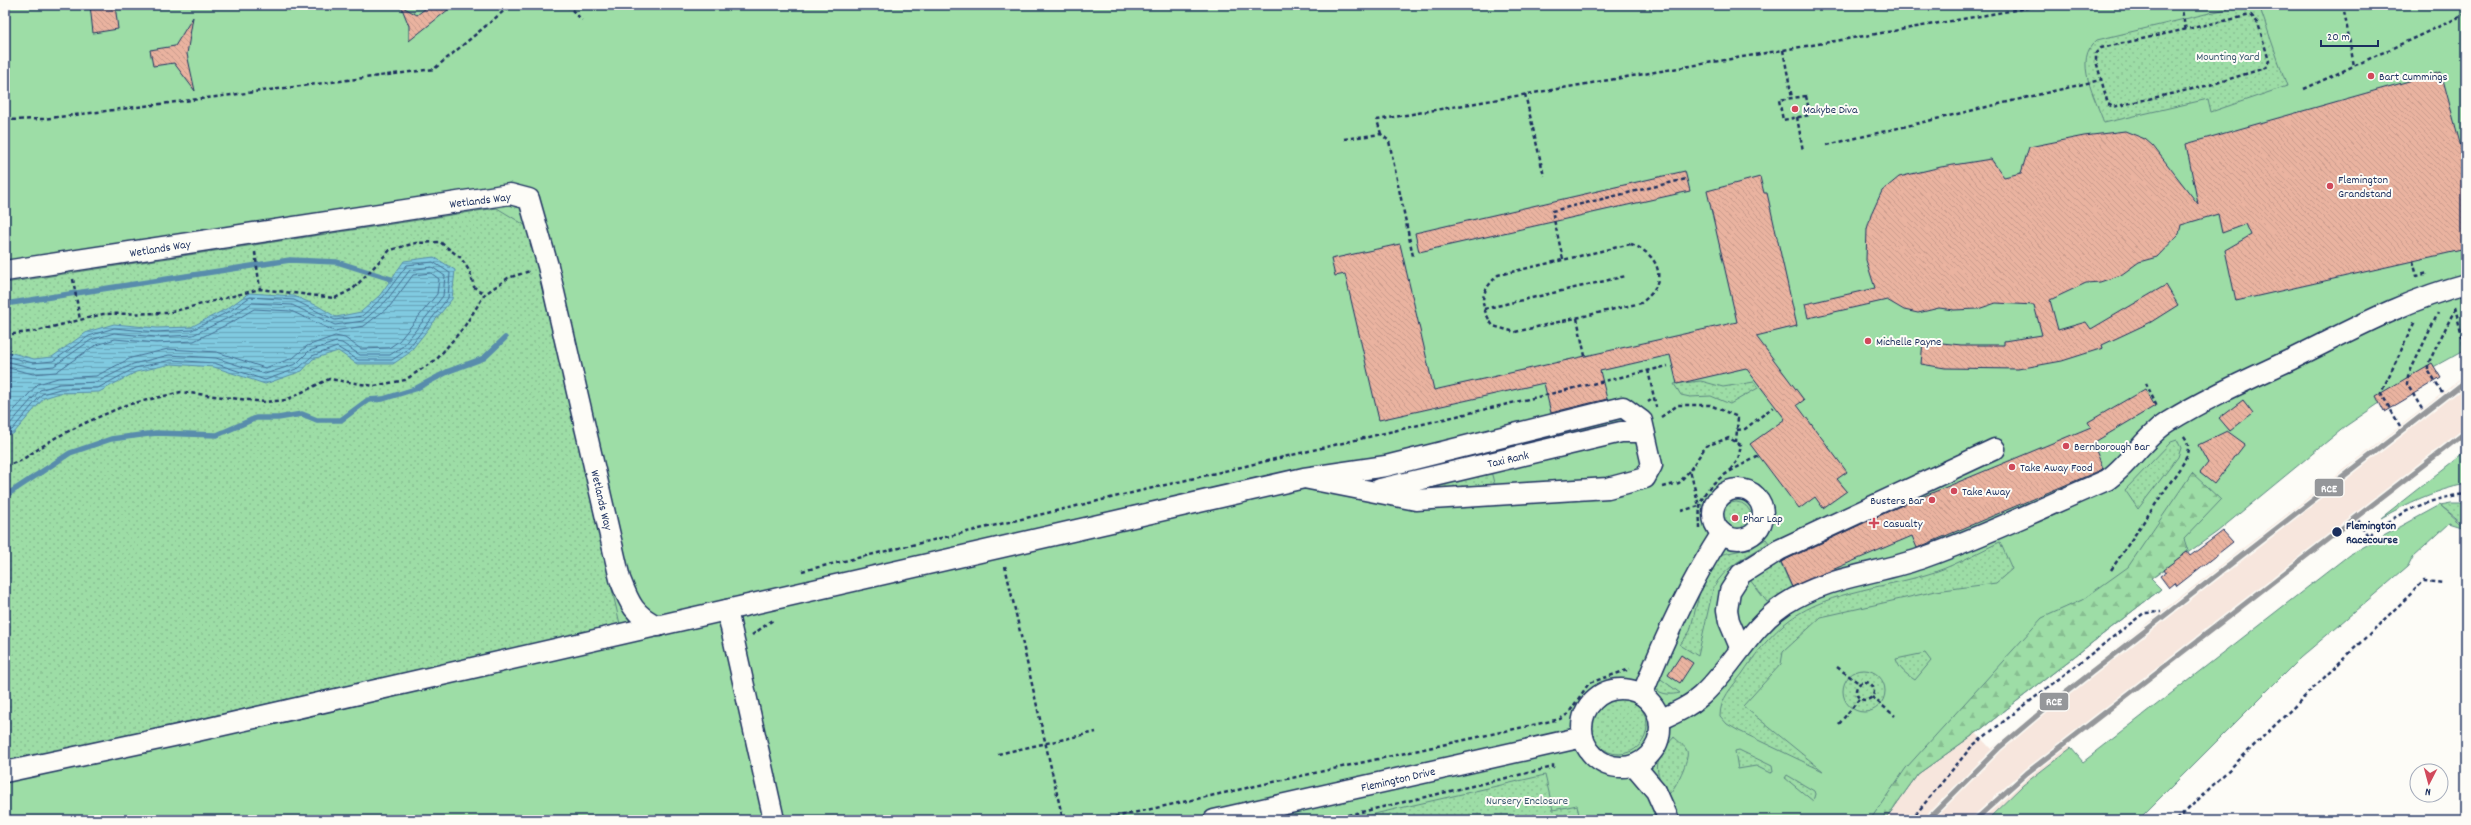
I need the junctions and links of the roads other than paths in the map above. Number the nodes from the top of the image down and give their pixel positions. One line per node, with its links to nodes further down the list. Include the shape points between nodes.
1 (5, 271): 9 (lane, Wetlands Way, via 510,194 529,199 548,266 620,579 628,599 642,619)
2 (2466, 284): 10 (lane, via 2410,301 2167,423 2148,438 2119,472 2107,480 1925,557 1835,582 1785,604 1767,618)
3 (1644, 432): 5 (lane, via 1642,420 1623,407 1386,466); 6 (lane, Taxi Rank, via 1621,432); 6 (lane, via 1652,465 1644,478 1608,488 1416,500)
4 (1995, 449): 10 (lane, via 1779,550 1741,574 1730,591 1727,610)
5 (1304, 478): 6 (lane); 8 (lane)
6 (1372, 491)
7 (1722, 534): 11 (lane, via 1700,566 1659,652)
8 (727, 610): 9 (lane); 16 (lane)
9 (658, 626): 15 (lane)
10 (1740, 647): 12 (lane, via 1701,697 1685,709)
11 (1642, 695): 12 (lane, via 1650,702); 13 (lane, via 1619,689 1597,697 1584,715)
12 (1660, 720): 14 (lane, via 1658,742 1653,751 1644,761)
13 (1583, 737): 14 (lane, via 1592,754 1608,765 1620,768); 17 (lane, Flemington Drive)
14 (1634, 765): 18 (lane, via 1656,791)
15 (5, 772)
16 (774, 820)
17 (1214, 820)
18 (1669, 820)

